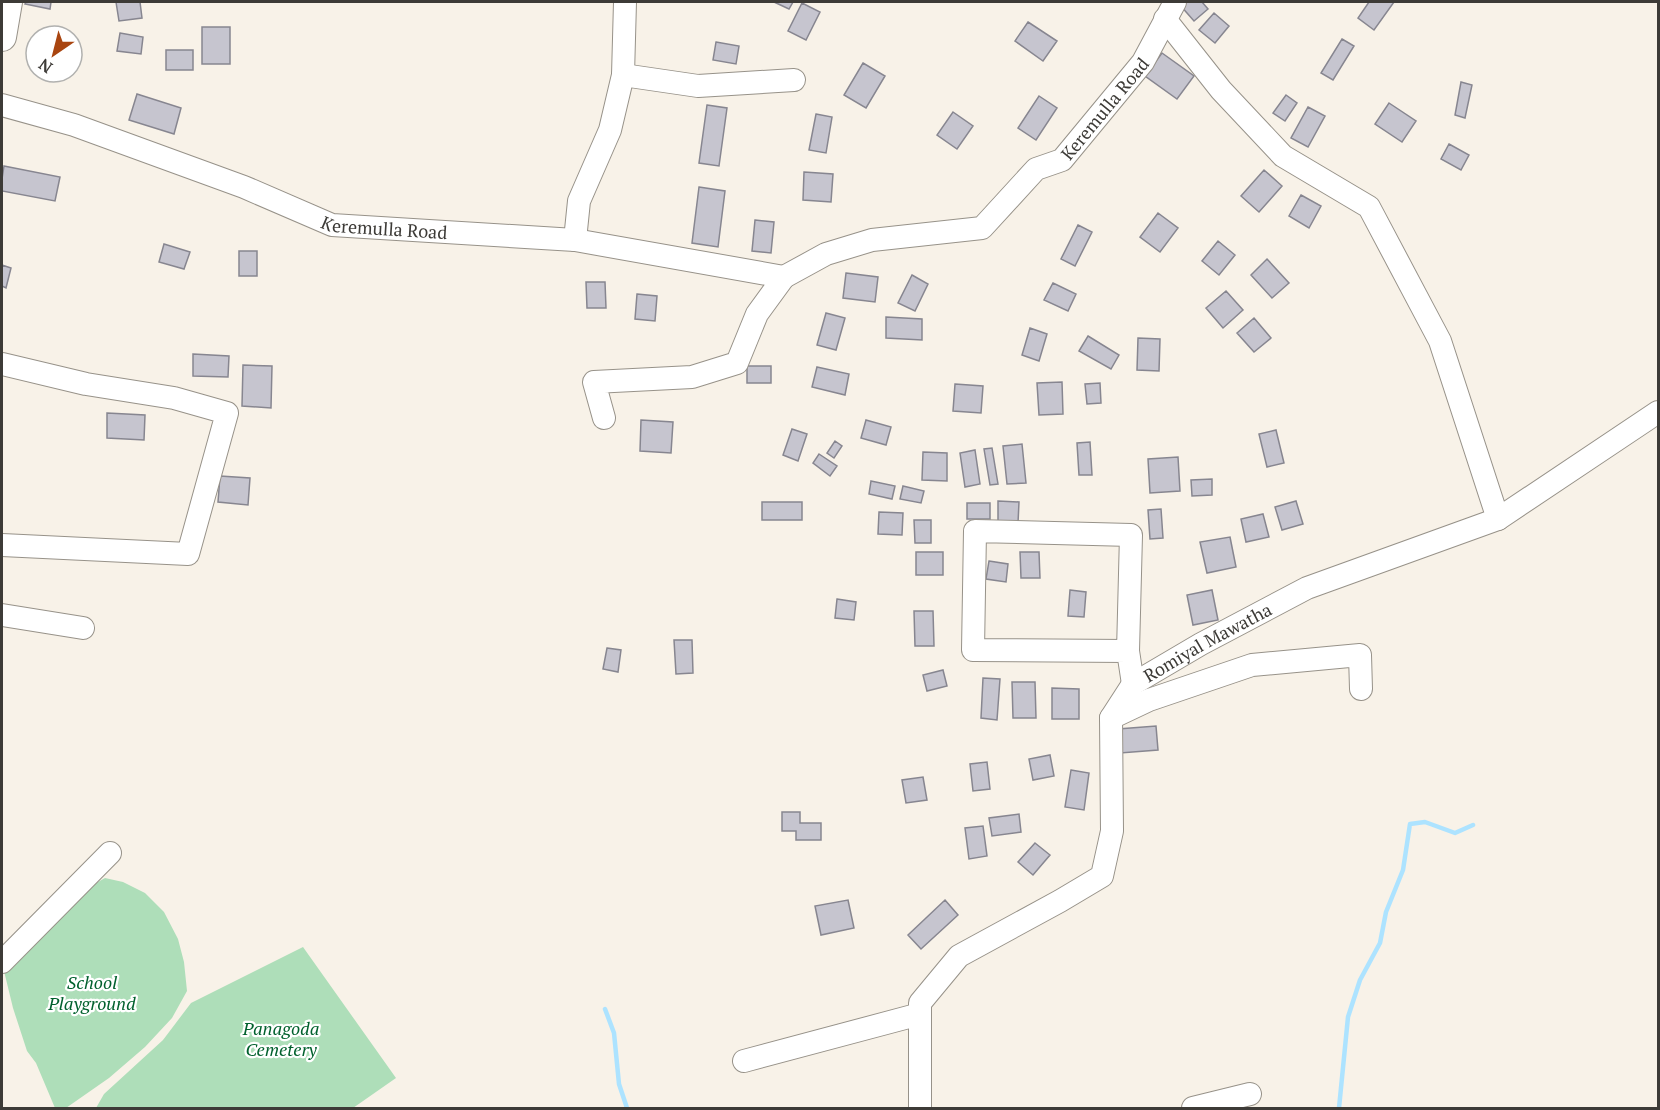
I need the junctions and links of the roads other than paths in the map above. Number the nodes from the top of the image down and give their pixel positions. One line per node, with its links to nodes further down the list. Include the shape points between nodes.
1 (8, 2): 4 (main road)
2 (625, 2): 5 (street)
3 (1170, 10): 9 (street, Keremulla Road, via 1143,62 1062,160 1036,169 982,228 872,240 826,254); 13 (street, via 1221,90 1283,156 1369,207 1440,341)
4 (2, 37)
5 (623, 75): 6 (street, via 698,86); 8 (street, via 610,130 579,201)
6 (794, 80)
7 (2, 105): 8 (street, Keremulla Road, via 74,125 244,186 332,225)
8 (575, 240): 9 (street, Keremulla Road)
9 (784, 277): 12 (street, Keremulla Road, via 757,314 737,363 692,377 594,382)
10 (2, 364): 14 (street, via 86,384 174,398 227,413 188,554)
11 (1659, 412): 13 (street, Romiyal Mawatha)
12 (604, 417)
13 (1498, 519): 18 (street, Romiyal Mawatha, via 1307,588)
14 (2, 545)
15 (2, 615): 16 (street)
16 (83, 628)
17 (1128, 651): 17 (street, via 1131,535 975,531 973,650); 18 (street)
18 (1133, 684): 20 (street, Romiyal Mawatha)
19 (1361, 689): 20 (street, via 1360,655 1252,665 1149,700)
20 (1111, 718): 23 (street, via 1112,831 1102,876 959,956 920,1003)
21 (110, 853): 22 (street)
22 (2, 962)
23 (920, 1014): 24 (street); 26 (street)
24 (744, 1061)
25 (1250, 1094): 27 (street)
26 (920, 1108)
27 (1193, 1108)

